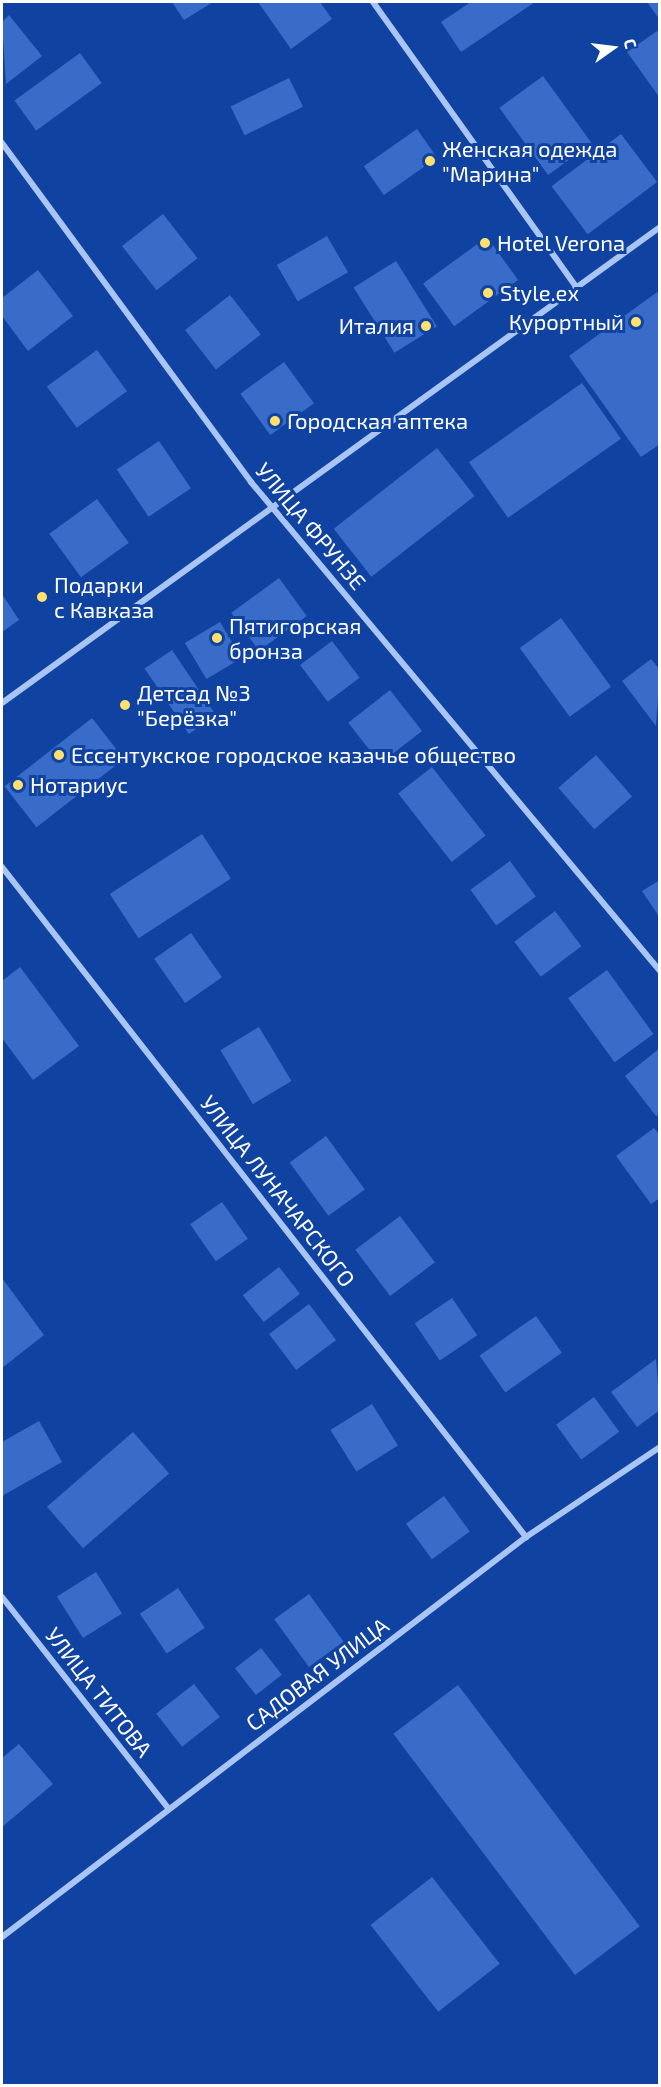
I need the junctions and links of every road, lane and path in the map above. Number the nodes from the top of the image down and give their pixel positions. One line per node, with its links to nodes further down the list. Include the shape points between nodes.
1 (373, 2): 4 (street)
2 (2, 143): 5 (street, УЛИЦА ФРУНЗЕ)
3 (660, 227): 4 (street)
4 (576, 287): 5 (street)
5 (274, 511): 6 (street); 8 (street, УЛИЦА ФРУНЗЕ)
6 (2, 703)
7 (2, 867): 10 (street, УЛИЦА ЛУНАЧАРСКОГО)
8 (660, 971)
9 (660, 1448): 10 (street, САДОВАЯ УЛИЦА)
10 (526, 1537): 12 (street, САДОВАЯ УЛИЦА)
11 (2, 1597): 12 (street, УЛИЦА ТИТОВА)
12 (169, 1809): 13 (street, САДОВАЯ УЛИЦА)
13 (2, 1937)

